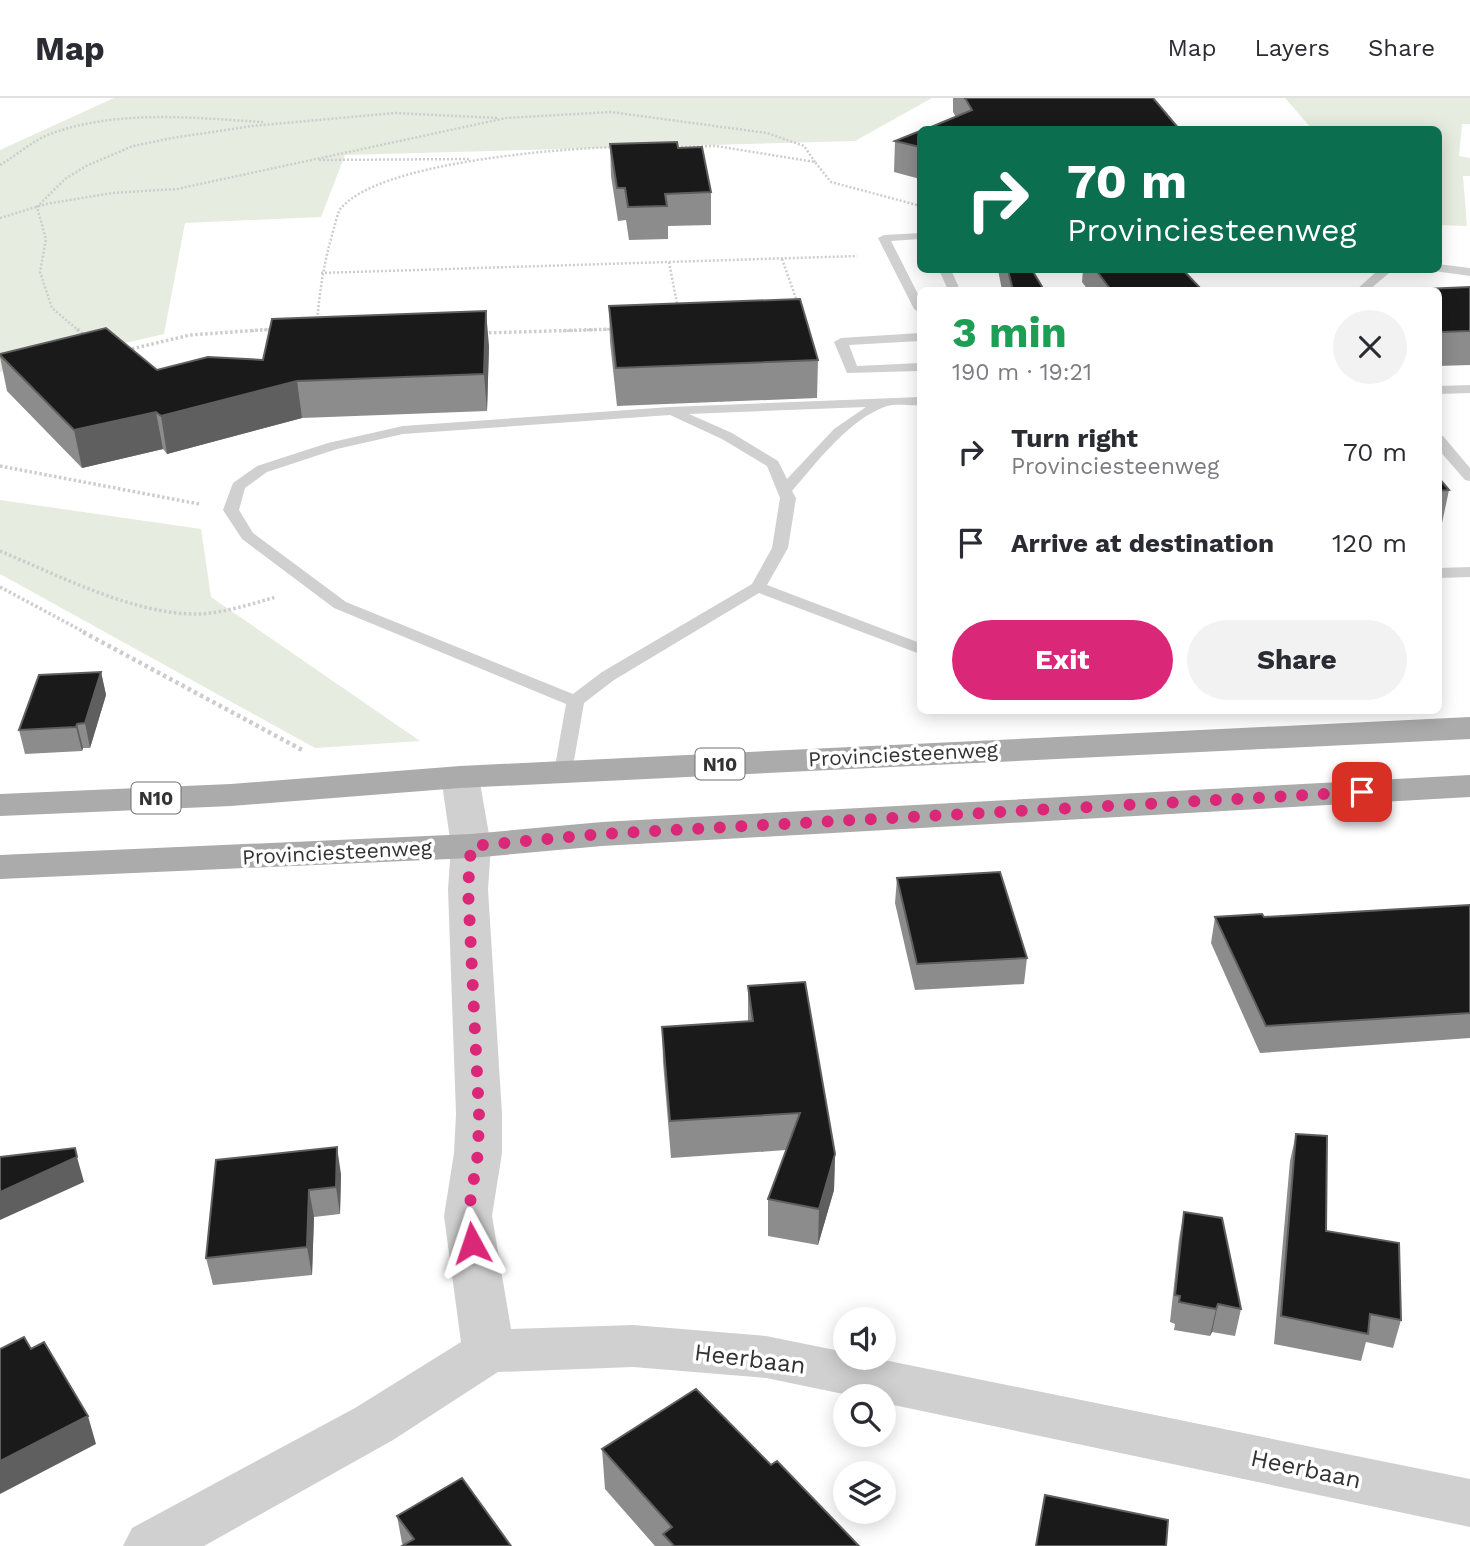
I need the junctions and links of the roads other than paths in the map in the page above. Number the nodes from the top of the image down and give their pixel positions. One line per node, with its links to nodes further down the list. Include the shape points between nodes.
1 (917, 236): 6 (lane, via 884,238)
2 (1442, 268): 3 (lane)
3 (1470, 272)
4 (1382, 273): 5 (lane)
5 (1367, 287)
6 (917, 303)
7 (917, 337): 8 (lane, via 841,342 852,370)
8 (917, 367)
9 (1470, 389): 10 (lane)
10 (1442, 390)
11 (917, 401): 12 (lane)
12 (892, 402): 13 (lane); 16 (lane, via 864,412 832,436)
13 (670, 411): 16 (lane, via 727,436 773,464); 21 (lane, via 403,430 262,469 238,486 231,510 247,536 340,605)
14 (1442, 444): 15 (lane)
15 (1470, 477)
16 (785, 490): 19 (lane, via 788,498 780,548)
17 (1470, 572): 18 (lane)
18 (1442, 573)
19 (758, 587): 20 (lane); 21 (lane, via 608,676)
20 (917, 648)
21 (575, 701): 23 (lane)
22 (1470, 728): 23 (main road, Provinciesteenweg / N10)
23 (563, 772): 24 (main road, Provinciesteenweg / N10)
24 (460, 777): 26 (main road, Provinciesteenweg / N10); 27 (street)
25 (1470, 786): 27 (main road, Provinciesteenweg, via 602,834)
26 (0, 804)
27 (471, 846): 28 (main road, Provinciesteenweg); 29 (street, via 468,888 479,1114 468,1216)
28 (0, 867)
29 (488, 1351): 30 (street, Heerbaan, via 633,1346 766,1357); 31 (street, via 374,1424)
30 (1470, 1503)
31 (152, 1546)

